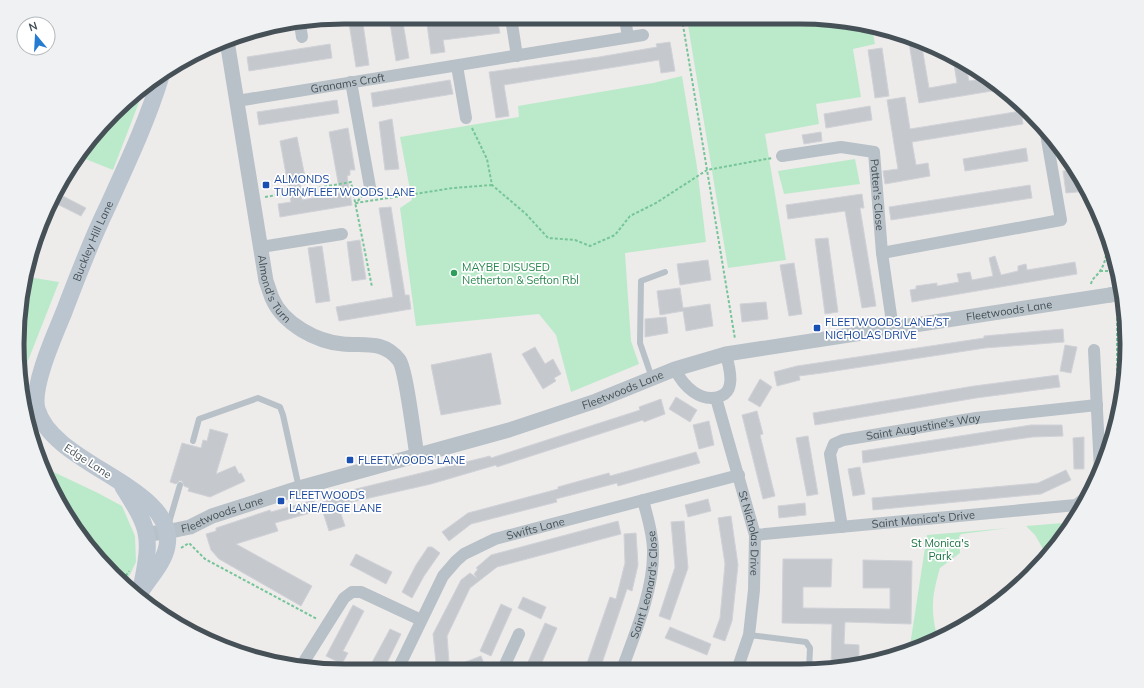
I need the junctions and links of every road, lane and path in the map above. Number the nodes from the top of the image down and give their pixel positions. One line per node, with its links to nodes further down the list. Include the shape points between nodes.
1 (512, 24): 9 (street)
2 (626, 24): 7 (street)
3 (683, 24): 17 (path)
4 (300, 27): 6 (street)
5 (643, 35): 7 (street, Granams Croft)
6 (302, 37)
7 (628, 37): 9 (street, Granams Croft)
8 (228, 46): 13 (street, Almond's Turn)
9 (517, 56): 10 (street, Granams Croft)
10 (457, 66): 11 (street, Granams Croft); 14 (street)
11 (351, 82): 13 (street, Granams Croft); 19 (street)
12 (158, 84): 41 (main road, Buckley Hill Lane, via 55,334)
13 (237, 102): 20 (street, Almond's Turn)
14 (466, 118): 18 (path, via 487,159)
15 (1047, 141): 25 (street, via 1061,220)
16 (782, 156): 17 (path); 25 (street, Patten's Close, via 841,147 874,152)
17 (707, 170): 18 (path, via 656,203 630,216 615,235 590,246 575,240 548,238 526,214); 35 (path)
18 (492, 185): 21 (path, via 453,188)
19 (370, 187): 21 (path)
20 (253, 200): 21 (path, via 351,182); 23 (street, Almond's Turn)
21 (356, 203): 29 (path)
22 (342, 234): 23 (street)
23 (261, 247): 43 (street, Almond's Turn, via 266,281 272,299 292,323 323,340 385,347 400,361)
24 (1106, 252): 26 (path)
25 (882, 253): 33 (street, Patten's Close)
26 (1100, 271): 28 (path); 31 (path, via 1091,280)
27 (666, 272): 37 (lane, via 641,281 640,343)
28 (1112, 272)
29 (372, 287)
30 (1116, 294): 31 (street, Fleetwoods Lane)
31 (1088, 299): 33 (street, Fleetwoods Lane)
32 (1117, 307): 38 (path)
33 (893, 329): 35 (street, Fleetwoods Lane)
34 (1094, 350): 40 (street)
35 (731, 352): 36 (street, Fleetwoods Lane); 39 (street, via 730,386 724,395)
36 (675, 369): 37 (street, Fleetwoods Lane); 39 (street, via 687,387 703,397)
37 (652, 378): 43 (street, Fleetwoods Lane, via 596,401 509,430)
38 (1117, 386)
39 (716, 398): 45 (street, St Nicholas Drive)
40 (1097, 406): 44 (street); 51 (street, Saint Augustine's Way, via 976,418 843,440 834,444 830,454)
41 (32, 410): 46 (main road, Edge Lane, via 59,442)
42 (193, 441): 48 (lane, via 199,419 258,398 273,403 280,407 283,415)
43 (417, 455): 48 (street, Fleetwoods Lane)
44 (1099, 457)
45 (739, 475): 49 (street, Swifts Lane); 54 (street, St Nicholas Drive)
46 (118, 481): 52 (main road, Edge Lane, via 148,501 156,510); 53 (main road, Edge Lane, via 142,517)
47 (180, 485): 52 (lane)
48 (299, 488): 52 (street, Fleetwoods Lane, via 212,516 190,527)
49 (643, 500): 58 (street, Swifts Lane, via 496,539 474,548 456,561 444,576); 65 (street, Saint Leonard's Close, via 652,536 653,564 647,593)
50 (1077, 504): 51 (street, Saint Monica's Drive)
51 (842, 527): 54 (street, Saint Monica's Drive)
52 (166, 532): 53 (street, Fleetwoods Lane); 57 (main road, via 167,547)
53 (147, 534): 56 (main road, via 146,563)
54 (755, 535): 61 (street, St Nicholas Drive, via 754,590)
55 (179, 550): 59 (path, via 189,543 205,559)
56 (140, 591)
57 (141, 592)
58 (421, 620): 59 (street, via 357,592 344,598); 63 (street, Swifts Lane)
59 (327, 625): 62 (street)
60 (519, 634): 64 (street)
61 (749, 635): 66 (street, St Nicholas Drive); 67 (lane, via 806,642 810,648)
62 (305, 661)
63 (400, 664)
64 (505, 664)
65 (624, 664)
66 (739, 664)
67 (810, 664)

